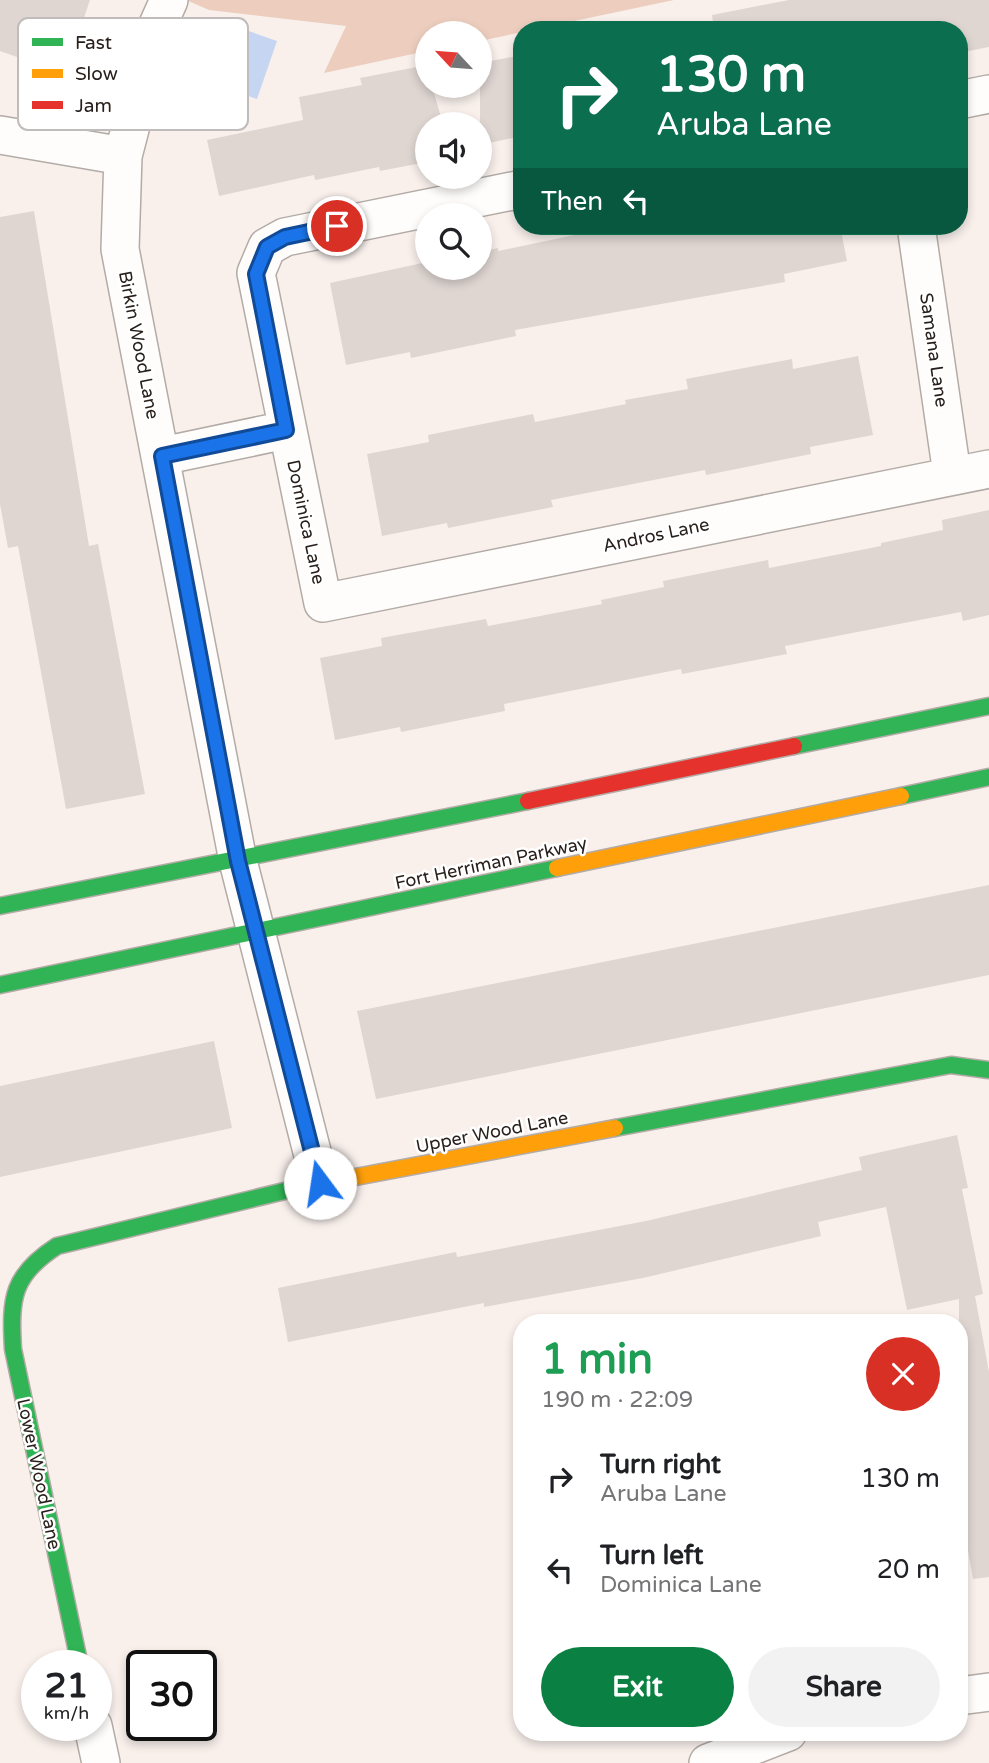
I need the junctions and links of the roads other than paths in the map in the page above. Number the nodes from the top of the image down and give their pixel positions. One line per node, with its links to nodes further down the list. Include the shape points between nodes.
1 (169, 0): 2 (street, Birkin Wood Lane)
2 (161, 18)
3 (989, 94): 4 (street)
4 (968, 98)
5 (130, 130): 7 (street, Birkin Wood Lane)
6 (0, 135): 7 (street)
7 (123, 156): 11 (street, Birkin Wood Lane, via 120,249)
8 (513, 191): 10 (street, Dominica Lane, via 285,237 267,247 256,274)
9 (917, 235): 13 (street, Samana Lane)
10 (286, 430): 11 (street); 14 (street, Dominica Lane)
11 (162, 456): 17 (street, Birkin Wood Lane)
12 (989, 469): 13 (street, Andros Lane)
13 (952, 474): 14 (street, Andros Lane)
14 (323, 603)
15 (989, 706): 17 (street)
16 (989, 777): 19 (street, Fort Herriman Parkway)
17 (238, 861): 18 (street); 19 (street, Birkin Wood Lane)
18 (0, 906)
19 (256, 932): 20 (street, Fort Herriman Parkway); 22 (street, Birkin Wood Lane)
20 (0, 985)
21 (989, 1070): 22 (street, Upper Wood Lane, via 951,1065)
22 (320, 1183): 23 (street, Upper Wood Lane, via 57,1245 33,1260)
23 (18, 1281): 24 (street, Lower Wood Lane, via 10,1309 13,1349)
24 (77, 1650)
25 (989, 1692): 26 (street)
26 (968, 1695)
27 (96, 1741): 30 (street)
28 (756, 1741): 29 (street)
29 (709, 1754)
30 (101, 1763)

